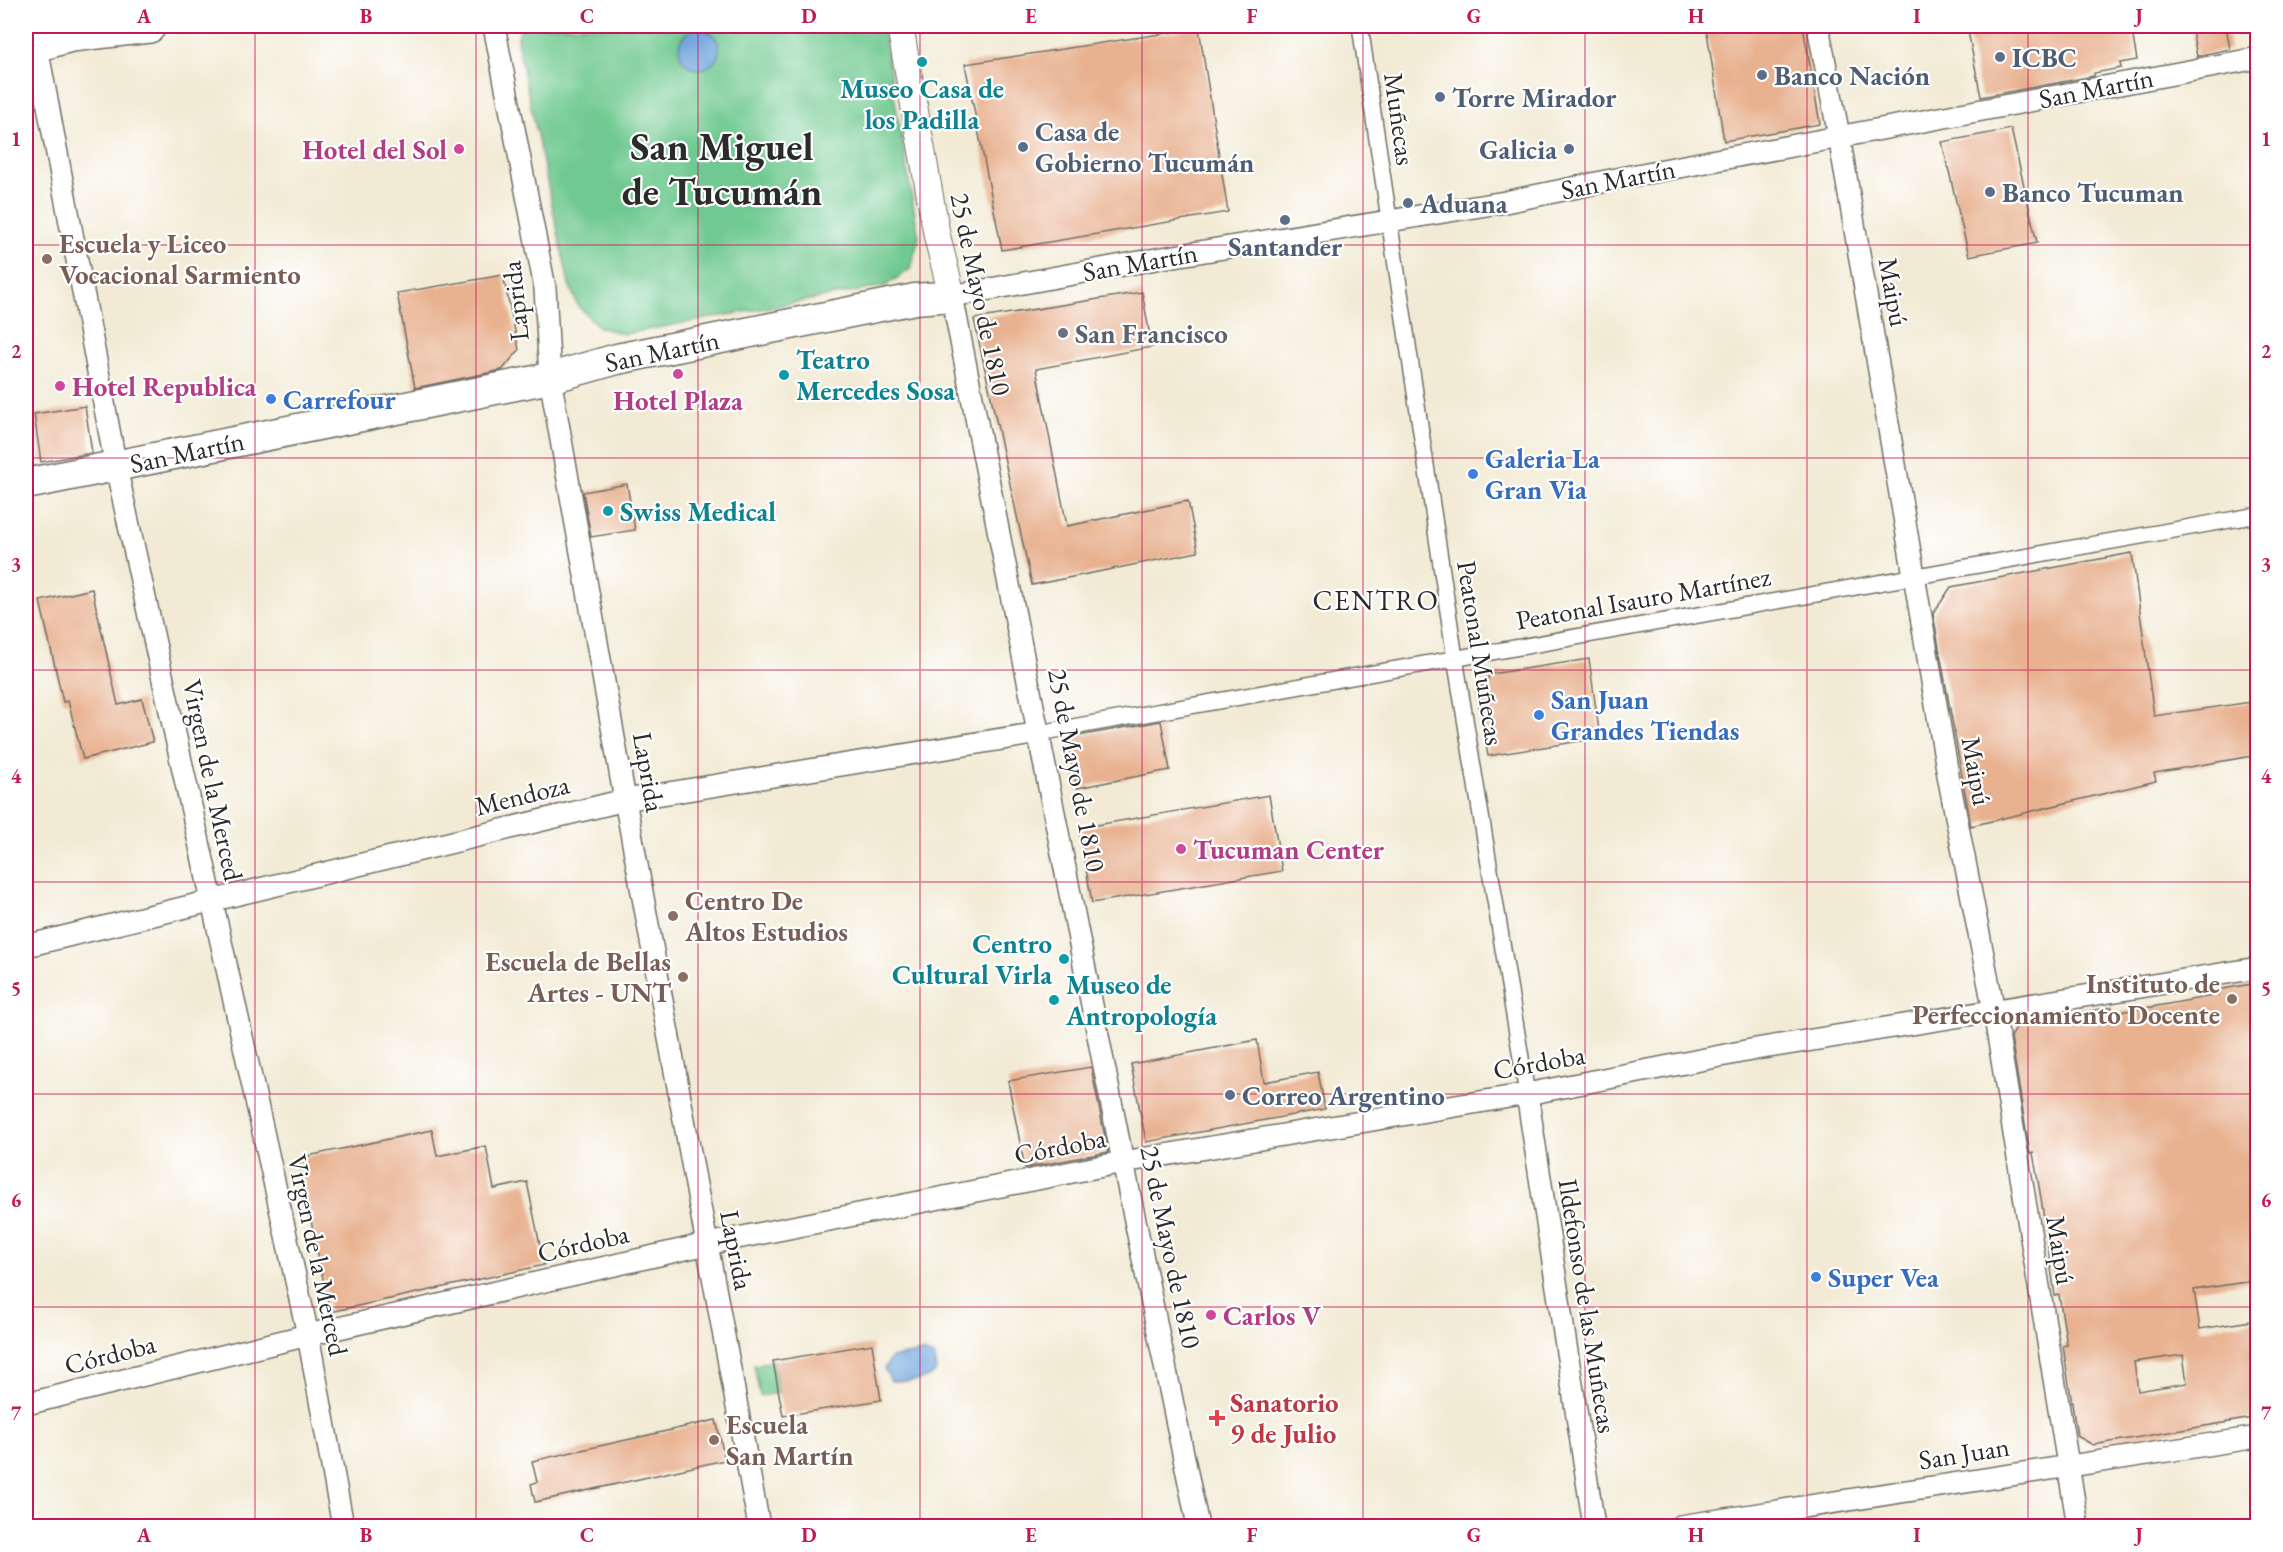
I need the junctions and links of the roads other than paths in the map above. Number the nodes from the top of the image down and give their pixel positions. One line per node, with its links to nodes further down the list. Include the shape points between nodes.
1 (149, 26): 6 (main road)
2 (494, 26): 11 (street, Laprida, via 545,288)
3 (900, 26): 10 (street, 25 de Mayo de 1810, via 937,236)
4 (1360, 26): 9 (street, Muñecas)
5 (1818, 26): 8 (street, Maipú)
6 (32, 39): 12 (street, Virgen de la Merced)
7 (2258, 58): 8 (street, San Martín)
8 (1839, 136): 9 (street, San Martín, via 1505,202); 15 (street, Maipú)
9 (1389, 219): 10 (street, San Martín); 16 (street, Peatonal Muñecas)
10 (952, 296): 11 (main road, San Martín, via 915,299 617,358); 17 (street, 25 de Mayo de 1810)
11 (550, 378): 12 (main road, San Martín); 18 (street, Laprida)
12 (116, 467): 13 (main road, San Martín); 19 (street, Virgen de la Merced)
13 (26, 484)
14 (2258, 515): 15 (street, Peatonal Isauro Martínez)
15 (1913, 576): 16 (street, Peatonal Isauro Martínez); 22 (street, Maipú)
16 (1455, 658): 17 (street, Peatonal Isauro Martínez); 23 (street, Peatonal Muñecas)
17 (1039, 733): 18 (street, Mendoza); 24 (street, 25 de Mayo de 1810)
18 (625, 800): 19 (street, Mendoza); 25 (street, Laprida)
19 (210, 900): 20 (street, Mendoza); 26 (street, Virgen de la Merced)
20 (26, 946)
21 (2258, 968): 22 (street, Córdoba)
22 (1994, 1011): 23 (street, Córdoba, via 1756,1049); 29 (street, Maipú)
23 (1527, 1094): 24 (street, Córdoba); 33 (street, Ildefonso de las Muñecas)
24 (1123, 1162): 25 (street, Córdoba); 32 (street, 25 de Mayo de 1810)
25 (707, 1244): 26 (street, Córdoba); 31 (street, Laprida)
26 (308, 1335): 27 (street, Córdoba); 30 (street, Virgen de la Merced)
27 (26, 1404)
28 (2258, 1437): 29 (street, San Juan)
29 (2068, 1465): 34 (street, San Juan); 35 (street, Maipú)
30 (343, 1527)
31 (759, 1527)
32 (1198, 1527)
33 (1594, 1527)
34 (1680, 1527)
35 (2078, 1527)

